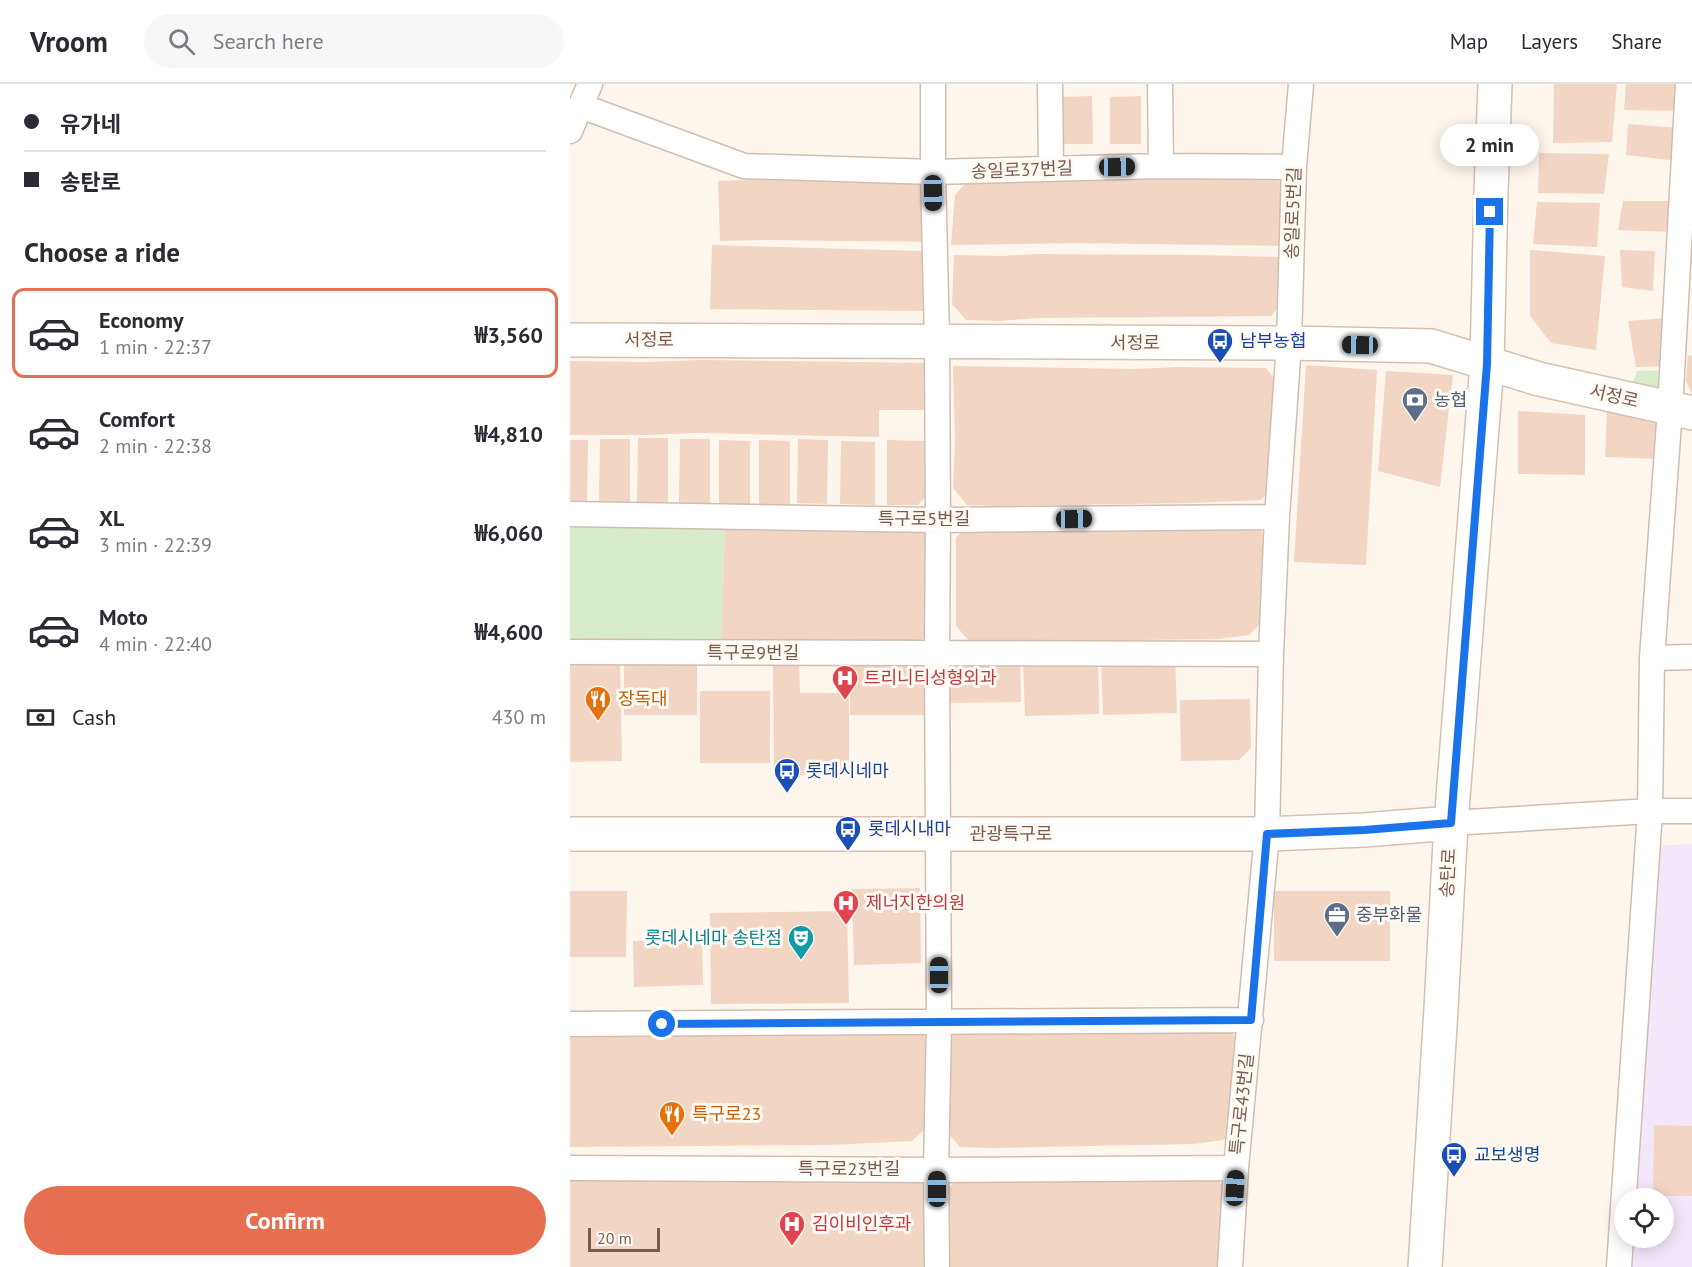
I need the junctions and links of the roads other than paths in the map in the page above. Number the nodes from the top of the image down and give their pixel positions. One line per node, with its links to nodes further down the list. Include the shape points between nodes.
1 (933, 84): 12 (street)
2 (1050, 84): 11 (street)
3 (1160, 84): 9 (street)
4 (1301, 84): 10 (street, 송일로5번길)
5 (1495, 84): 17 (street, 송탄로)
6 (1688, 84): 13 (street)
7 (586, 95): 8 (street); 12 (street, 송일로37번길, via 744,166)
8 (570, 131)
9 (1161, 166): 10 (street, 송일로37번길); 11 (street, 송일로37번길)
10 (1294, 167): 16 (street, 송일로5번길)
11 (1051, 169): 12 (street, 송일로37번길)
12 (933, 172): 15 (street)
13 (1686, 209): 18 (street)
14 (570, 340): 15 (street, 서정로)
15 (937, 342): 16 (street, 서정로); 21 (street)
16 (1289, 343): 17 (street, 서정로, via 1431,346); 20 (street)
17 (1487, 364): 18 (street, 서정로); 29 (street, 송탄로)
18 (1681, 411): 26 (street)
19 (570, 514): 21 (street, 특구로5번길)
20 (1277, 517): 21 (street, 특구로5번길); 24 (street)
21 (938, 520): 23 (street)
22 (570, 652): 23 (street, 특구로9번길)
23 (937, 654): 24 (street, 특구로9번길); 31 (street)
24 (1271, 654): 32 (street)
25 (1692, 657): 26 (street)
26 (1652, 658): 27 (street)
27 (1650, 811): 28 (street); 29 (street); 42 (street)
28 (1692, 811)
29 (1451, 823): 32 (street, 관광특구로); 41 (street, 송탄로)
30 (570, 834): 31 (street, 관광특구로)
31 (939, 834): 32 (street, 관광특구로); 34 (street)
32 (1267, 834): 33 (street, 특구로43번길)
33 (1251, 1020): 34 (street); 37 (street, 특구로43번길)
34 (939, 1023): 35 (street); 38 (street)
35 (570, 1024)
36 (570, 1168): 38 (street, 특구로23번길)
37 (1236, 1168): 38 (street, 특구로23번길); 40 (street, 특구로43번길)
38 (936, 1170): 39 (street)
39 (937, 1267)
40 (1230, 1267)
41 (1425, 1267)
42 (1619, 1267)

